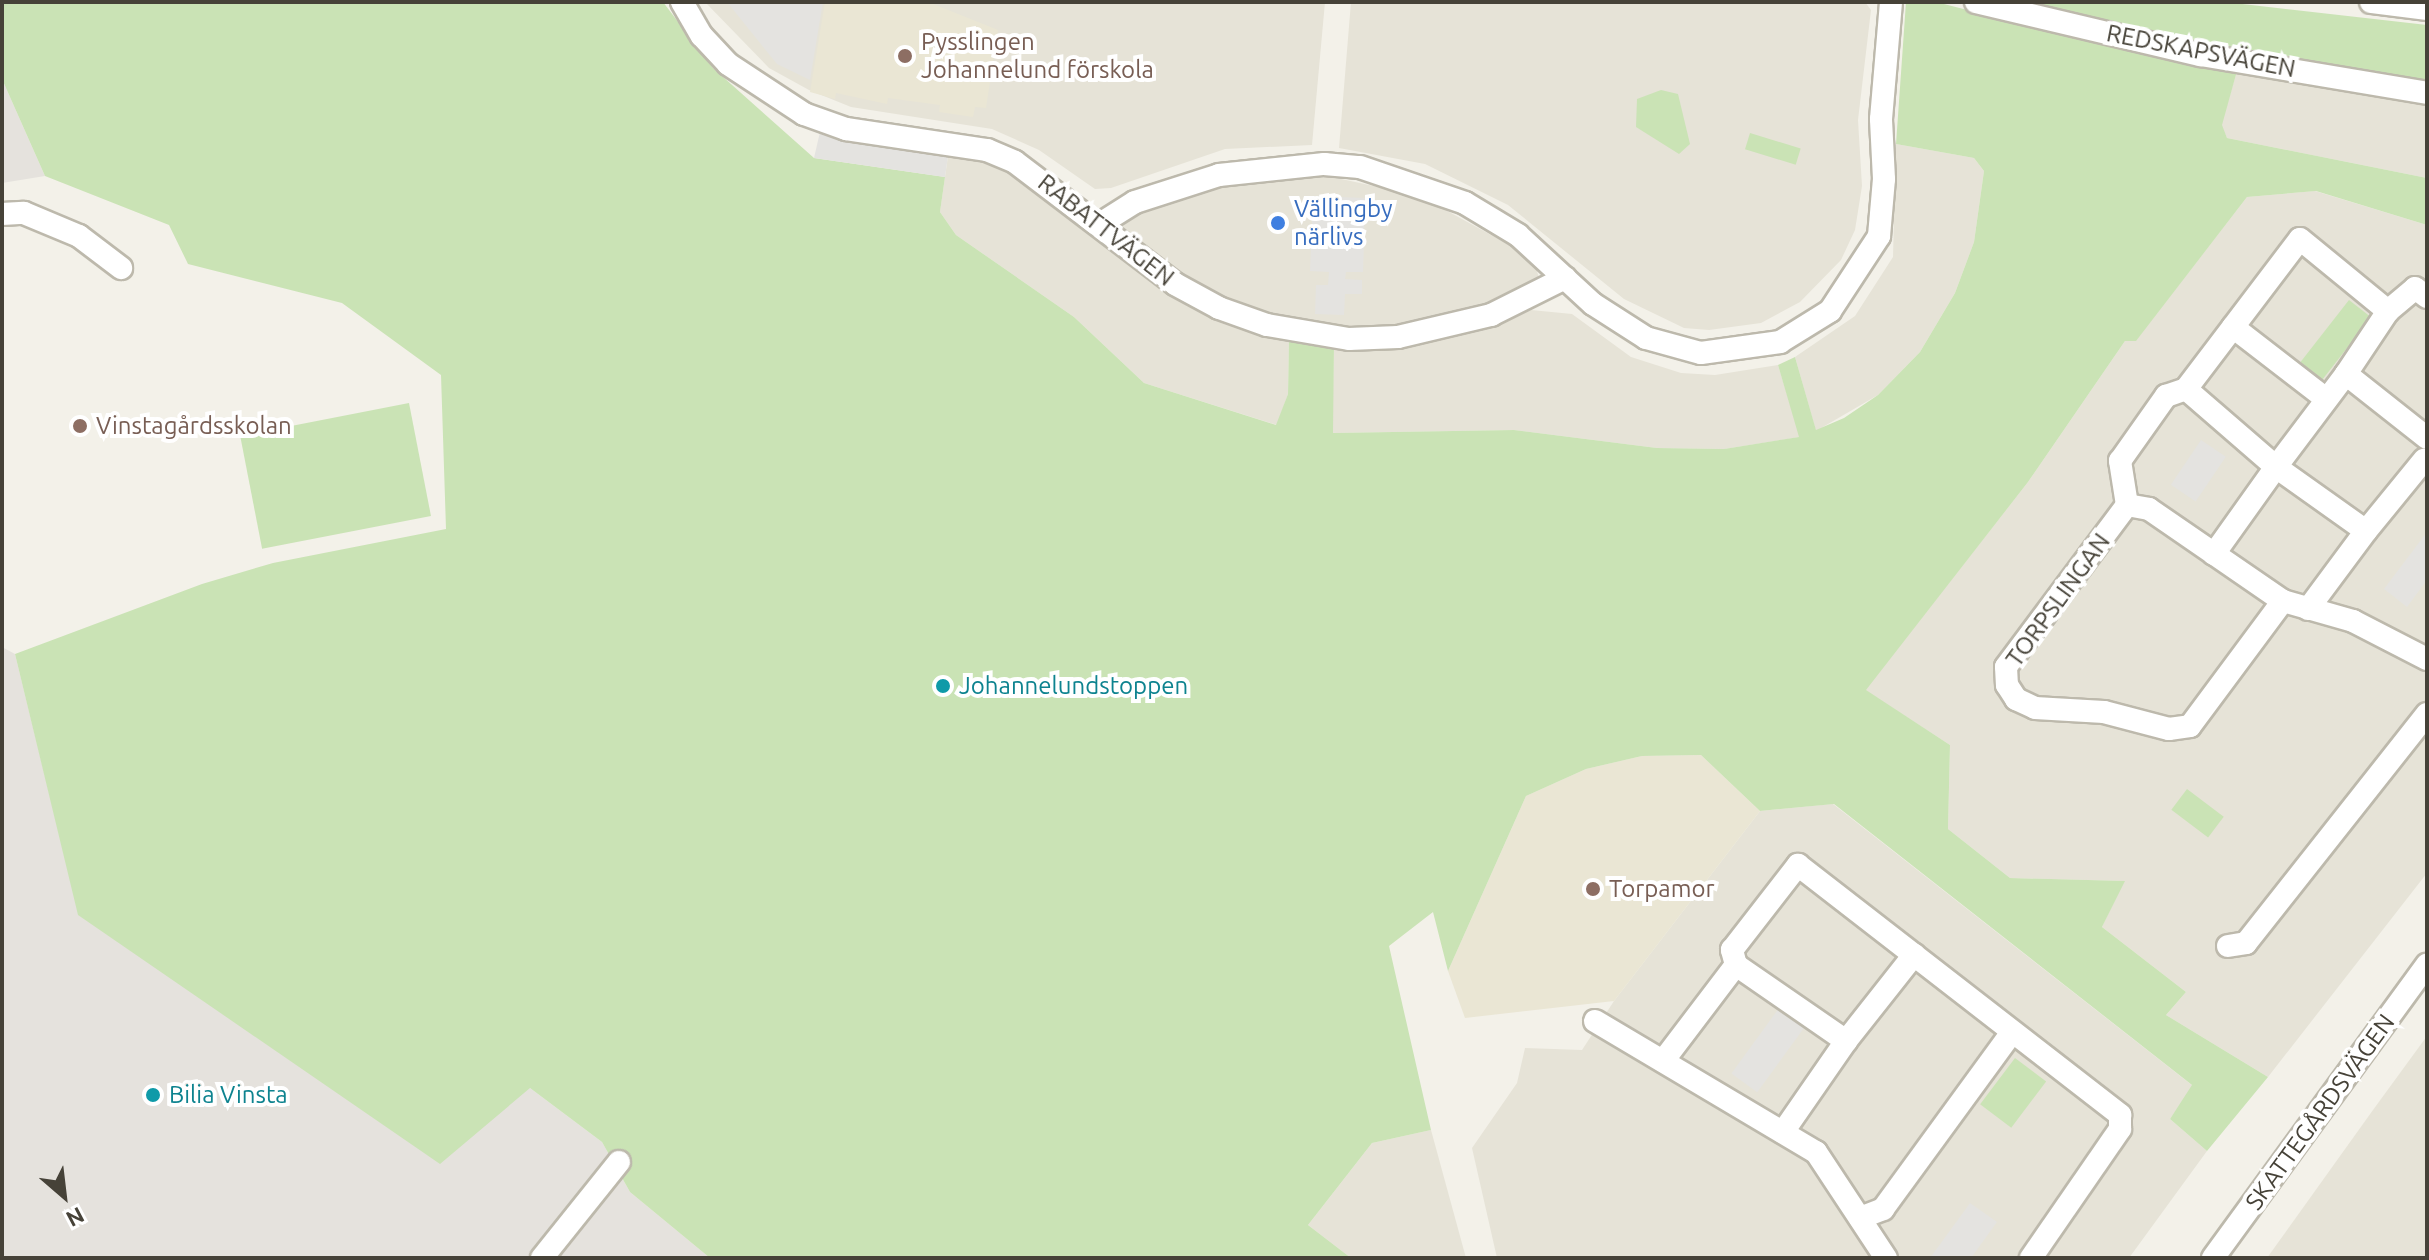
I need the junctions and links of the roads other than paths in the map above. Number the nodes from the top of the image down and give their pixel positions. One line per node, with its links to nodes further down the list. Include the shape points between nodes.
1 (682, 2): 8 (street, RABATTVÄGEN, via 702,36 728,64 804,114 846,129 987,150 1015,162)
2 (1891, 2): 10 (street, via 1879,236 1830,311 1780,342 1701,353 1672,348 1622,326)
3 (1976, 2): 6 (street, REDSKAPSVÄGEN, via 2201,55)
4 (2371, 2): 5 (street)
5 (2427, 9)
6 (2427, 93)
7 (2, 214): 9 (street, via 24,213 79,236)
8 (1100, 224): 10 (street, RABATTVÄGEN, via 1175,284 1219,308 1309,334 1398,337 1445,328 1526,302); 10 (street, via 1165,189 1219,175 1294,165 1352,166 1465,203 1518,235)
9 (121, 268)
10 (1565, 278)
11 (2427, 297): 12 (street, via 2415,288)
12 (2388, 311): 13 (street, via 2300,239); 14 (street)
13 (2233, 327): 15 (street); 16 (street)
14 (2346, 374): 16 (street); 17 (street)
15 (2186, 389): 18 (street); 19 (street, via 2166,396 2120,461)
16 (2326, 399): 18 (street)
17 (2426, 453): 20 (street)
18 (2276, 467): 20 (street); 21 (street)
19 (2127, 505): 21 (street, via 2149,509); 22 (street, TORPSLINGAN, via 2006,667 2007,685 2016,699 2035,708 2104,712 2169,729 2190,726)
20 (2366, 531): 23 (street)
21 (2214, 554): 22 (street)
22 (2283, 601): 23 (street)
23 (2308, 609): 24 (street, via 2353,621)
24 (2427, 658)
25 (2427, 714): 26 (street, via 2246,943)
26 (2228, 946)
27 (1914, 955): 28 (street, via 1798,865 1732,950); 31 (street); 32 (street)
28 (1736, 965): 32 (street); 33 (street)
29 (2427, 965): 40 (street, SKATTEGÅRDSVÄGEN)
30 (1595, 1021): 33 (street)
31 (2012, 1032): 36 (street, via 1883,1209); 39 (street, via 2120,1115 2113,1140)
32 (1846, 1041): 34 (street)
33 (1663, 1061): 34 (street)
34 (1783, 1132): 36 (street, via 1816,1152)
35 (619, 1162): 37 (street)
36 (1860, 1218): 38 (street)
37 (542, 1258)
38 (1886, 1258)
39 (2031, 1258)
40 (2213, 1258)

